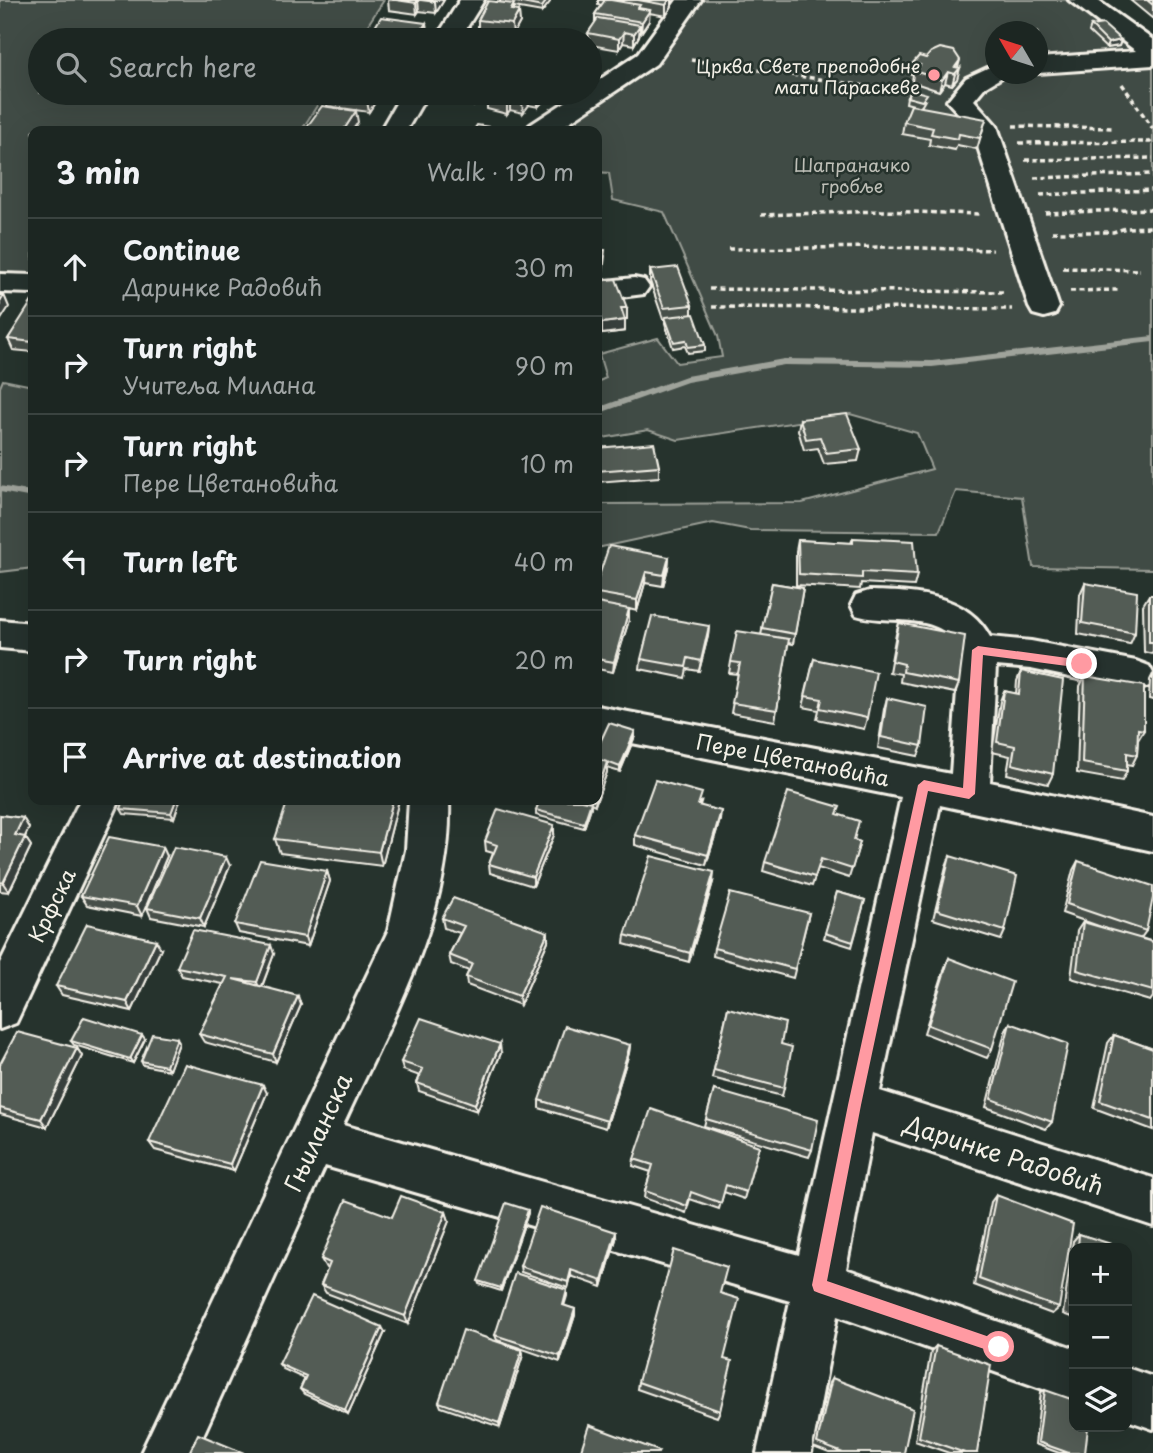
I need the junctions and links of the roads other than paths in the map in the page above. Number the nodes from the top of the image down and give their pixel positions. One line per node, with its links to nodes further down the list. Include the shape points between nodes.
1 (472, 0): 4 (street)
2 (689, 0): 8 (street, via 647,59)
3 (1081, 0): 5 (street)
4 (454, 28)
5 (1153, 54): 6 (street, via 1130,60)
6 (1048, 65)
7 (985, 76): 13 (street, via 960,102)
8 (602, 89)
9 (408, 105): 11 (street)
10 (578, 105): 12 (street)
11 (396, 126)
12 (546, 126)
13 (1014, 215)
14 (0, 282): 15 (street)
15 (28, 284)
16 (634, 287): 17 (street)
17 (602, 290)
18 (869, 605): 21 (street, via 941,612 973,635)
19 (0, 634): 20 (street)
20 (28, 637)
21 (978, 650): 22 (street, via 1031,655); 25 (street)
22 (1136, 676)
23 (602, 722): 24 (street, Пере Цветановића)
24 (924, 785): 25 (street, Пере Цветановића); 30 (street)
25 (969, 794): 28 (street, Пере Цветановића)
26 (98, 805): 29 (street, Крфска)
27 (429, 805): 31 (street, Гњиланска, via 423,878 409,932)
28 (1153, 834)
29 (0, 1009)
30 (854, 1105): 32 (street, Даринке Радовић); 33 (street)
31 (314, 1140): 33 (street); 37 (street, Гњиланска)
32 (1153, 1202)
33 (819, 1285): 34 (street); 38 (street)
34 (1069, 1372)
35 (1132, 1396): 36 (street)
36 (1153, 1403)
37 (168, 1453)
38 (784, 1453)

